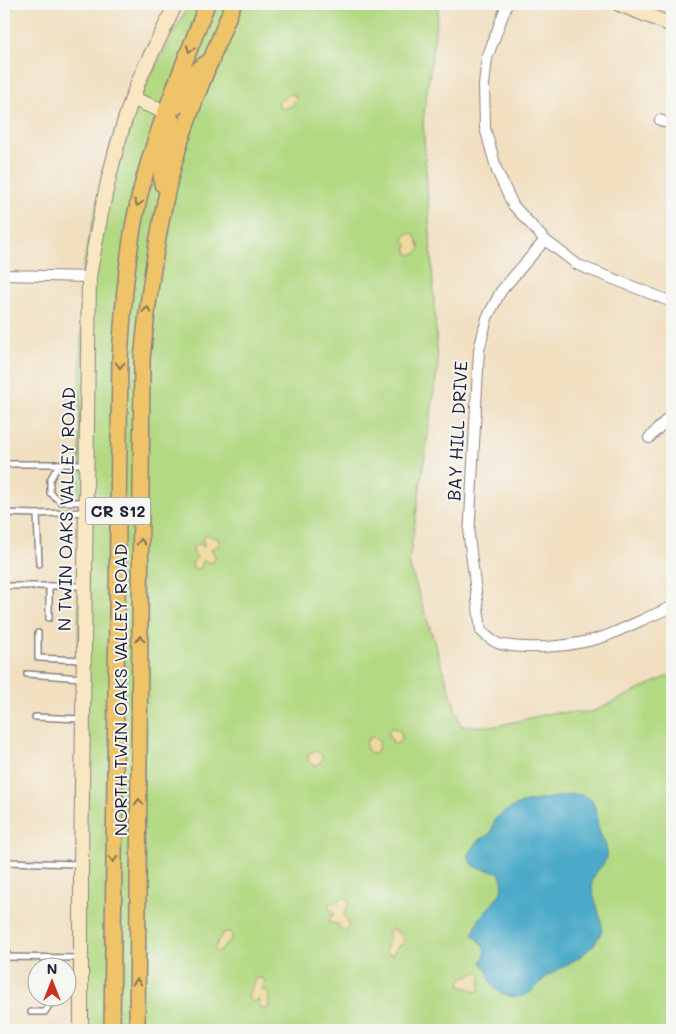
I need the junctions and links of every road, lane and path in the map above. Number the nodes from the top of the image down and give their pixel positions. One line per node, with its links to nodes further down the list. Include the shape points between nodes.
1 (176, 4): 8 (street, N TWIN OAKS VALLEY ROAD)
2 (207, 4): 9 (main road, NORTH TWIN OAKS VALLEY ROAD / CR S12, one-way to 9)
3 (233, 4): 7 (main road, NORTH TWIN OAKS VALLEY ROAD / CR S12)
4 (507, 4): 13 (street, via 487,58 485,128 497,171 513,205)
5 (619, 4): 6 (street)
6 (672, 24)
7 (212, 60): 9 (main road, via 195,72 185,99); 12 (main road, NORTH TWIN OAKS VALLEY ROAD / CR S12, via 170,177)
8 (133, 99): 9 (street); 15 (street, N TWIN OAKS VALLEY ROAD, via 101,211)
9 (166, 112): 12 (main road, via 174,129 162,171); 47 (main road, NORTH TWIN OAKS VALLEY ROAD / CR S12, one-way to 47, via 135,216 126,265 120,358)
10 (660, 120): 11 (street)
11 (672, 125)
12 (164, 210): 48 (main road, NORTH TWIN OAKS VALLEY ROAD / CR S12, one-way to 12, via 142,359 150,280)
13 (545, 240): 16 (street, via 578,265); 29 (street, BAY HILL DRIVE, via 501,291 487,318 479,350 469,537 482,631 499,644 530,647 574,644 605,636)
14 (4, 275): 15 (street)
15 (89, 276): 21 (street, N TWIN OAKS VALLEY ROAD)
16 (672, 302)
17 (672, 414): 18 (street)
18 (649, 438)
19 (4, 464): 20 (lane)
20 (59, 464): 21 (lane); 22 (lane, via 50,480 50,493 60,502)
21 (87, 464): 22 (street, N TWIN OAKS VALLEY ROAD)
22 (86, 507): 24 (lane); 28 (street, N TWIN OAKS VALLEY ROAD)
23 (4, 513): 24 (lane)
24 (37, 514): 25 (lane)
25 (39, 564)
26 (4, 586): 27 (lane)
27 (48, 586): 28 (lane); 30 (lane)
28 (85, 586): 32 (street, N TWIN OAKS VALLEY ROAD)
29 (672, 607)
30 (49, 618)
31 (38, 632): 32 (lane, via 38,658)
32 (85, 660): 34 (street, N TWIN OAKS VALLEY ROAD)
33 (27, 674): 34 (lane)
34 (84, 678): 36 (street, N TWIN OAKS VALLEY ROAD)
35 (35, 717): 36 (lane)
36 (84, 720): 38 (street, N TWIN OAKS VALLEY ROAD)
37 (4, 862): 38 (lane)
38 (81, 864): 41 (street, N TWIN OAKS VALLEY ROAD)
39 (5, 931): 40 (lane)
40 (6, 957): 41 (lane)
41 (82, 958): 42 (street, N TWIN OAKS VALLEY ROAD)
42 (78, 976)
43 (49, 1006): 45 (lane, via 45,1012)
44 (76, 1006): 46 (street, N TWIN OAKS VALLEY ROAD)
45 (30, 1012)
46 (81, 1030)
47 (112, 1030)
48 (137, 1030)

